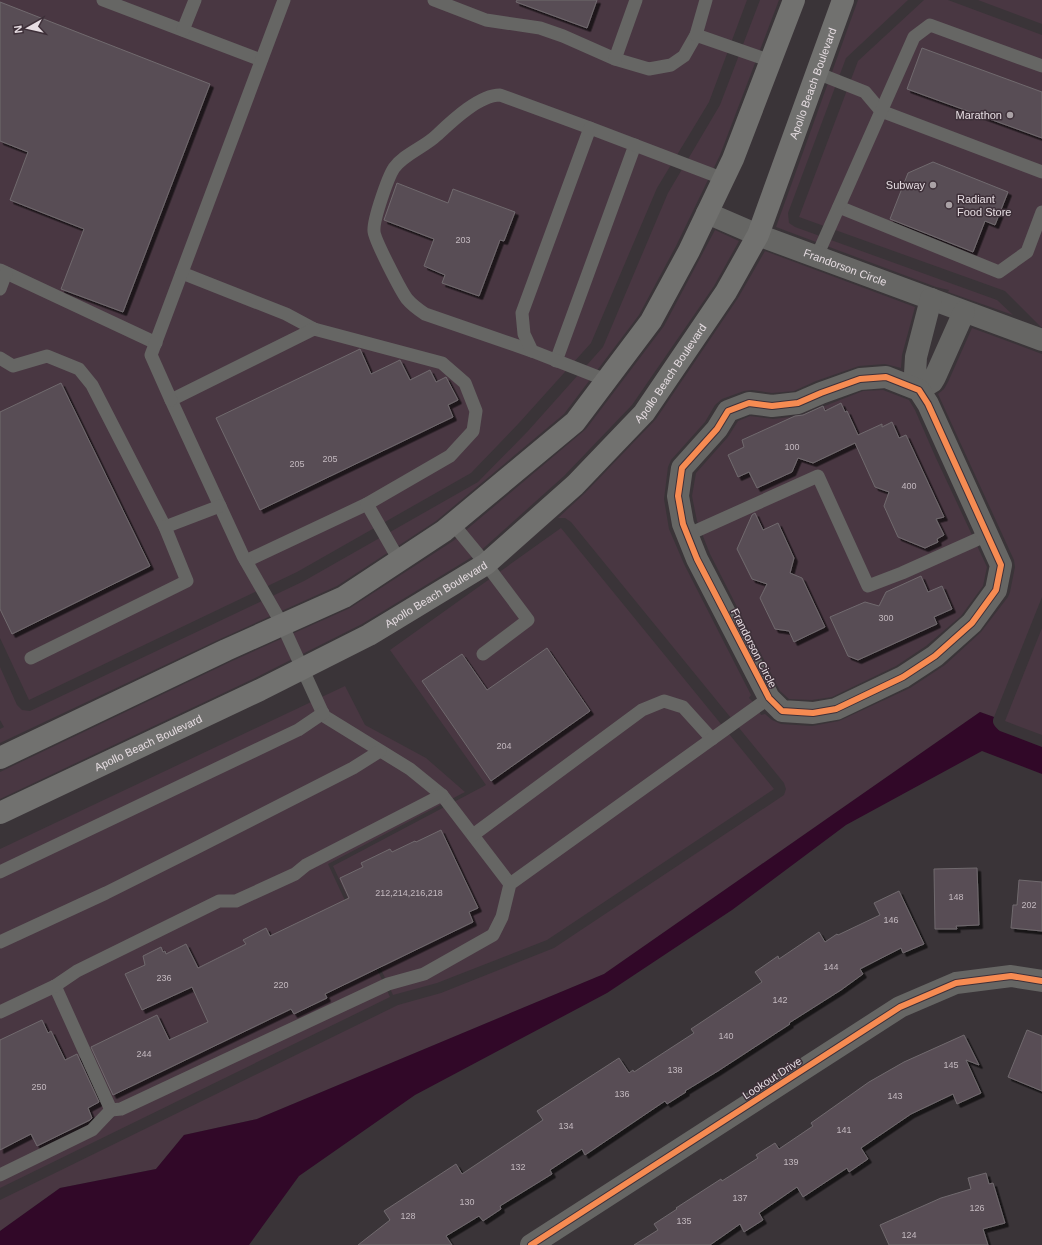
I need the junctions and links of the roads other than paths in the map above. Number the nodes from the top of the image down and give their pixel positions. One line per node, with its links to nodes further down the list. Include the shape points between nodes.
1 (103, 0): 9 (lane)
2 (195, 0): 10 (lane)
3 (284, 0): 13 (lane)
4 (434, 0): 12 (lane, via 486,20 540,28)
5 (636, 0): 12 (lane)
6 (706, 0): 11 (lane)
7 (794, 0): 14 (main road)
8 (843, 0): 16 (main road, Apollo Beach Boulevard)
9 (125, 4): 10 (lane)
10 (183, 30): 13 (lane)
11 (696, 35): 12 (lane, via 684,56 672,65 649,68); 14 (lane)
12 (615, 59)
13 (261, 60): 28 (lane)
14 (771, 61): 21 (main road)
15 (1042, 66): 17 (lane, via 930,25 914,38)
16 (817, 74): 17 (lane, via 865,92); 25 (main road, Apollo Beach Boulevard)
17 (881, 111): 20 (lane); 22 (lane)
18 (590, 128): 19 (lane); 35 (lane, via 522,313 524,334); 35 (lane, via 500,95 484,99 393,168 374,224 375,237 389,266 407,298 418,309 425,314)
19 (635, 146): 21 (lane); 37 (lane)
20 (1042, 172)
21 (724, 179): 24 (main road)
22 (839, 207): 23 (lane, via 999,272 1027,252); 26 (lane)
23 (1042, 212)
24 (707, 213): 25 (street); 38 (main road, via 651,321)
25 (758, 235): 26 (street, Frandorson Circle); 49 (main road, Apollo Beach Boulevard, via 726,292 644,413 575,485)
26 (817, 256): 30 (street, Frandorson Circle)
27 (3, 271): 29 (lane); 34 (lane)
28 (182, 273): 32 (lane, via 286,314); 34 (lane)
29 (0, 289)
30 (931, 299): 31 (street, Frandorson Circle); 39 (street, Frandorson Circle, via 916,357 915,374)
31 (964, 312): 33 (street, Frandorson Circle); 39 (street, via 935,377)
32 (314, 329): 40 (lane); 41 (lane, via 442,364 465,383 476,411 473,431 450,456)
33 (1042, 340)
34 (156, 342): 40 (lane, via 151,355)
35 (532, 352): 37 (lane)
36 (0, 358): 44 (lane, via 13,366 47,356 79,370 92,385)
37 (556, 361): 38 (lane)
38 (606, 380): 43 (main road, via 575,422)
39 (919, 390): 45 (street, Frandorson Circle, via 886,377 860,379 798,403 772,406 749,402 728,411 682,468 678,496); 46 (street, Frandorson Circle, via 928,404)
40 (171, 400): 42 (lane)
41 (367, 504): 47 (lane); 48 (lane)
42 (220, 506): 44 (lane); 48 (lane)
43 (453, 524): 47 (main road); 49 (lane)
44 (165, 527): 52 (lane, via 187,581)
45 (687, 535): 46 (lane, via 818,476 868,586); 54 (street, Frandorson Circle)
46 (988, 535): 54 (street, Frandorson Circle, via 1001,565 996,590 972,624 935,656 903,677 836,709 813,713 782,711)
47 (399, 560): 50 (main road, via 344,597)
48 (246, 561): 50 (lane)
49 (486, 564): 51 (lane, via 528,620); 53 (main road, Apollo Beach Boulevard, via 369,635)
50 (282, 624): 53 (lane); 58 (main road)
51 (483, 654)
52 (31, 658)
53 (302, 669): 55 (lane); 60 (main road, Apollo Beach Boulevard)
54 (769, 698): 56 (lane)
55 (323, 713): 57 (lane); 62 (lane, via 298,730)
56 (712, 739): 61 (lane, via 683,707 664,701 642,710); 63 (lane)
57 (380, 751): 59 (lane, via 410,769); 64 (lane, via 353,768 196,848)
58 (0, 758)
59 (442, 795): 61 (lane); 66 (lane, via 306,865 295,874 236,901 219,901 77,971)
60 (0, 813)
61 (473, 836): 63 (lane)
62 (0, 872)
63 (510, 884): 68 (lane, via 502,917 493,935 424,974 388,984 122,1109)
64 (0, 942)
65 (1042, 981): 70 (street, Lookout Drive, via 1011,976 956,983 900,1007)
66 (55, 986): 67 (lane); 68 (lane)
67 (0, 1012)
68 (111, 1110): 69 (lane, via 92,1130)
69 (0, 1175)
70 (531, 1245)

